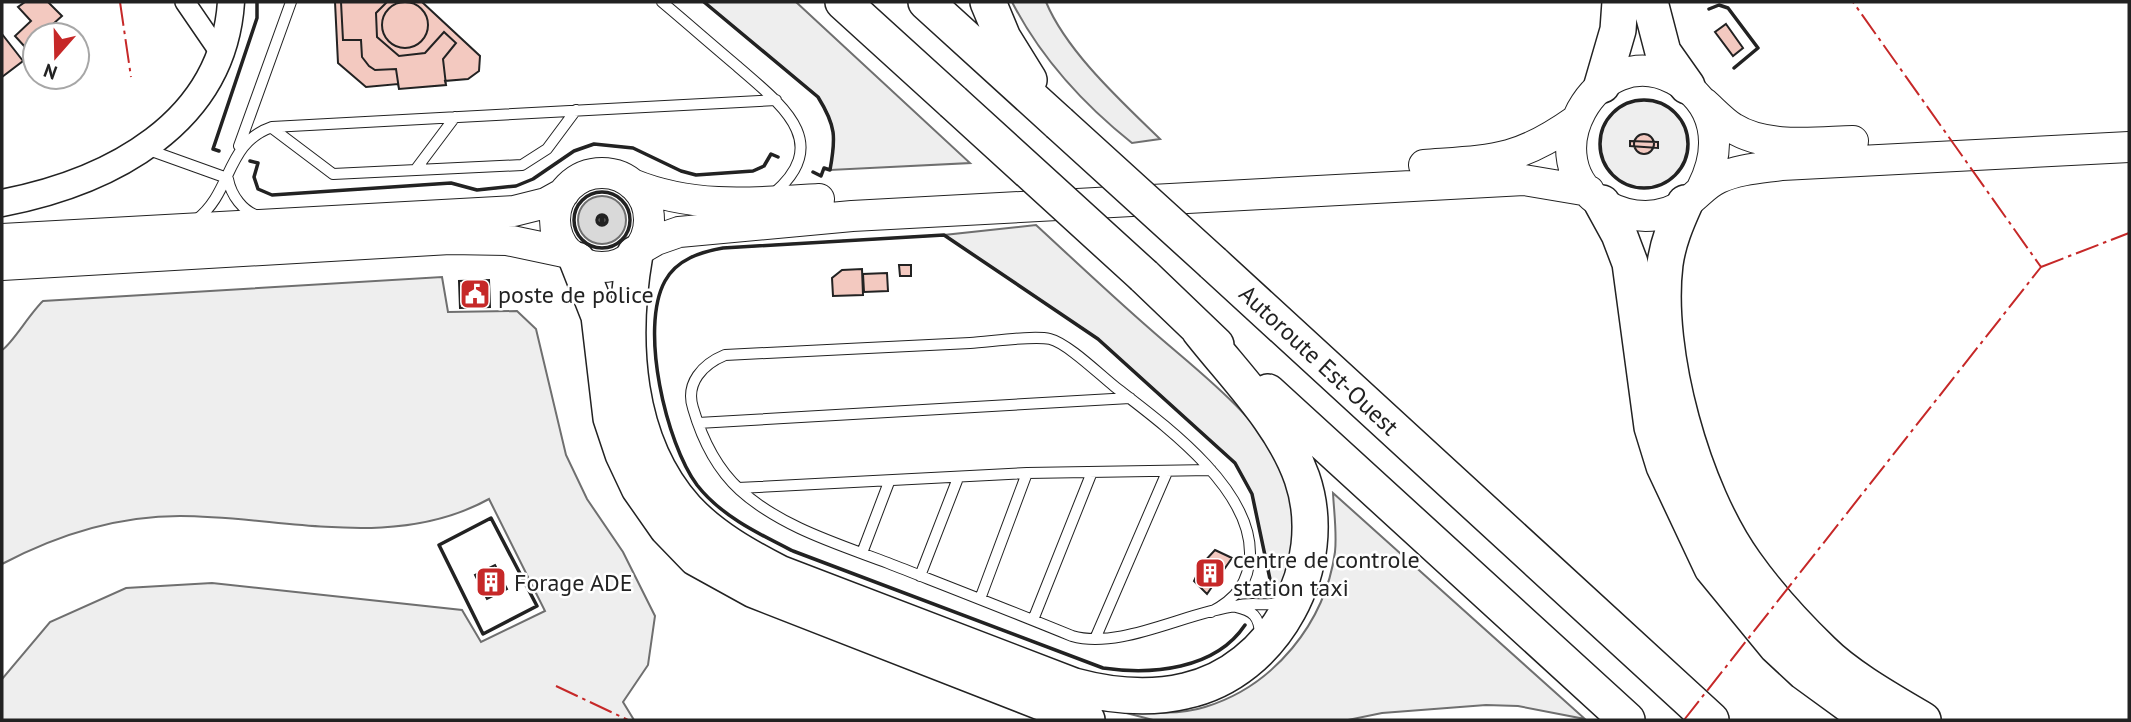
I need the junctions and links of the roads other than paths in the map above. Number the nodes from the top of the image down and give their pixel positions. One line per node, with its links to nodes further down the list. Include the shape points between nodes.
1 (185, 2): 10 (street)
2 (231, 2): 10 (main road)
3 (291, 2): 22 (lane)
4 (662, 2): 13 (lane)
5 (843, 2): 37 (highway, bridge)
6 (926, 2): 17 (highway, Autoroute Est-Ouest)
7 (988, 2): 17 (highway, via 1003,38)
8 (1620, 2): 11 (highway, via 1618,30)
9 (1650, 2): 12 (highway, via 1663,52)
10 (222, 55): 21 (main road, via 201,92)
11 (1602, 85): 12 (main road, via 1622,75 1644,72 1667,75); 16 (main road, via 1585,100)
12 (1695, 94): 19 (main road, via 1734,129 1793,142); 27 (main road, via 1713,123 1716,145 1712,168)
13 (776, 100): 14 (lane); 29 (lane, via 795,122 801,155 785,185)
14 (576, 110): 15 (lane); 23 (lane, via 547,149 522,165)
15 (455, 117): 18 (lane); 23 (lane)
16 (1575, 121): 28 (main road, via 1572,158); 29 (main road, via 1528,151 1485,160)
17 (1059, 123): 58 (highway, Autoroute Est-Ouest, bridge)
18 (272, 127): 22 (lane, via 255,133); 23 (lane, via 334,174)
19 (2129, 127)
20 (2129, 147): 27 (main road, via 1782,165 1734,172)
21 (146, 149): 24 (lane); 30 (main road, via 99,173)
22 (238, 151): 24 (lane)
23 (416, 169)
24 (227, 178): 31 (lane, via 236,200 252,214); 32 (lane, via 215,202)
25 (632, 184): 26 (main road, via 601,173 580,179); 29 (main road, via 663,197 701,203); 34 (main road, via 648,211 648,233)
26 (564, 193): 31 (main road, via 547,203 514,211); 35 (main road, via 558,202 556,224)
27 (1694, 196): 28 (main road, via 1665,213 1644,216 1622,213); 60 (highway, via 1674,227 1665,261 1666,327 1674,392 1688,444 1716,512 1744,562 1824,654)
28 (1595, 197): 34 (main road, via 1556,183 1524,180 866,215 680,232); 59 (highway, via 1630,263 1653,427 1664,466 1712,568 1776,646)
29 (763, 202)
30 (2, 203)
31 (283, 223): 32 (main road)
32 (185, 229): 33 (main road)
33 (2, 239)
34 (636, 253): 35 (main road, via 607,267); 55 (highway, via 626,315 641,429 675,495 704,526 741,552 779,573 1096,692 1141,697 1186,691 1226,674)
35 (573, 256): 36 (main road, via 507,240 450,239); 56 (highway, via 599,316 611,418 623,454 639,488 667,528 696,558 754,590)
36 (2, 265)
37 (1199, 330): 49 (highway, via 1273,425 1303,479 1310,540); 57 (highway)
38 (1130, 398): 39 (lane); 39 (lane, via 1051,339 827,349 725,355 711,361 698,375 691,394); 40 (lane)
39 (698, 423): 46 (lane, via 708,448)
40 (1211, 470): 42 (lane); 52 (lane, via 1242,515 1250,546 1243,585 1236,596)
41 (1092, 472): 42 (lane); 43 (lane); 53 (lane)
42 (1167, 472): 54 (lane)
43 (1027, 473): 44 (lane); 50 (lane)
44 (958, 478): 45 (lane); 48 (lane)
45 (890, 482): 46 (lane); 47 (lane)
46 (738, 488): 47 (lane, via 782,519)
47 (862, 553): 48 (lane)
48 (920, 576): 50 (lane)
49 (1302, 581): 51 (lane, via 1276,604 1250,601); 55 (highway, via 1290,610)
50 (979, 599): 53 (lane)
51 (1236, 606): 52 (lane); 55 (lane, via 1256,617)
52 (1211, 612): 54 (lane)
53 (1033, 620): 54 (lane, via 1072,636)
54 (1095, 639)
55 (1257, 650)
56 (1087, 720)
57 (1627, 720)
58 (1711, 720)
59 (1870, 720)
60 (1923, 720)

